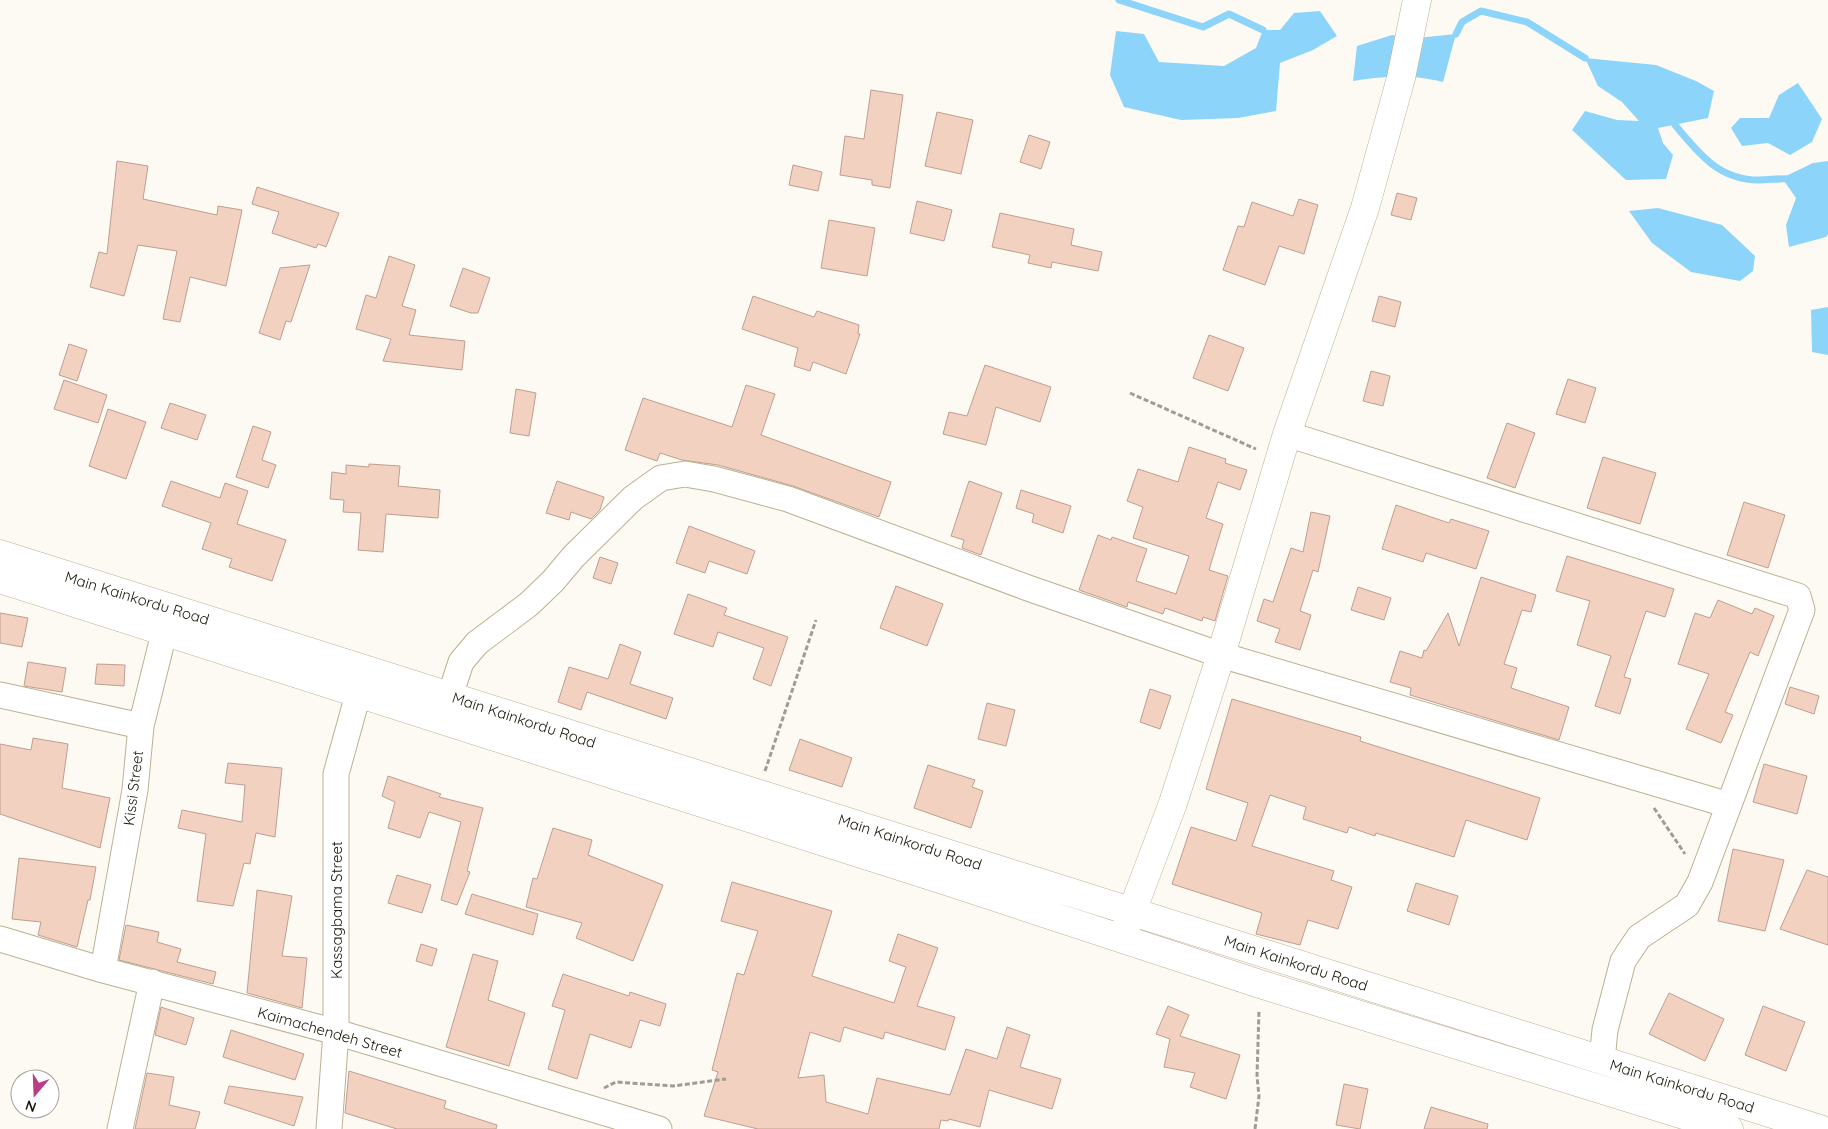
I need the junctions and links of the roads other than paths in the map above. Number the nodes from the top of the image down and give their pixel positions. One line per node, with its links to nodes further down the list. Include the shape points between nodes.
1 (1417, 0): 2 (main road, via 1401,78 1365,208)
2 (1283, 446): 6 (main road); 12 (street, via 1798,596 1802,610)
3 (0, 554): 5 (main road, Main Kainkordu Road)
4 (0, 578): 5 (main road)
5 (167, 619): 7 (main road); 10 (street, Kissi Street)
6 (1221, 655): 9 (street, via 788,499 685,474 661,478 633,498 529,604 478,643 461,662); 12 (street); 13 (main road, via 1173,803)
7 (362, 681): 9 (main road, Main Kainkordu Road); 11 (main road); 21 (street, Kassagbama Street, via 336,774)
8 (0, 695): 10 (street)
9 (450, 696): 11 (main road, Main Kainkordu Road)
10 (140, 726): 16 (street, Kissi Street, via 135,790)
11 (669, 780): 13 (main road, Main Kainkordu Road, via 757,794); 14 (main road)
12 (1729, 805): 23 (street, via 1700,882 1687,905 1639,937 1623,961 1605,1030)
13 (1132, 911): 14 (main road); 17 (main road, Main Kainkordu Road)
14 (1122, 938): 19 (main road)
15 (0, 939): 16 (street, Kaimachendeh Street)
16 (103, 970): 18 (street, Kaimachendeh Street)
17 (1349, 980): 19 (main road); 20 (main road, Main Kainkordu Road)
18 (152, 982): 21 (street, Kaimachendeh Street); 25 (street)
19 (1341, 1009): 22 (main road)
20 (1448, 1011): 22 (main road); 23 (main road, Main Kainkordu Road)
21 (336, 1032): 26 (street, Kassagbama Street); 27 (street, Kaimachendeh Street)
22 (1440, 1040): 28 (main road)
23 (1602, 1060): 24 (main road, Main Kainkordu Road)
24 (1815, 1128)
25 (120, 1129)
26 (329, 1129)
27 (659, 1129)
28 (1729, 1129)

